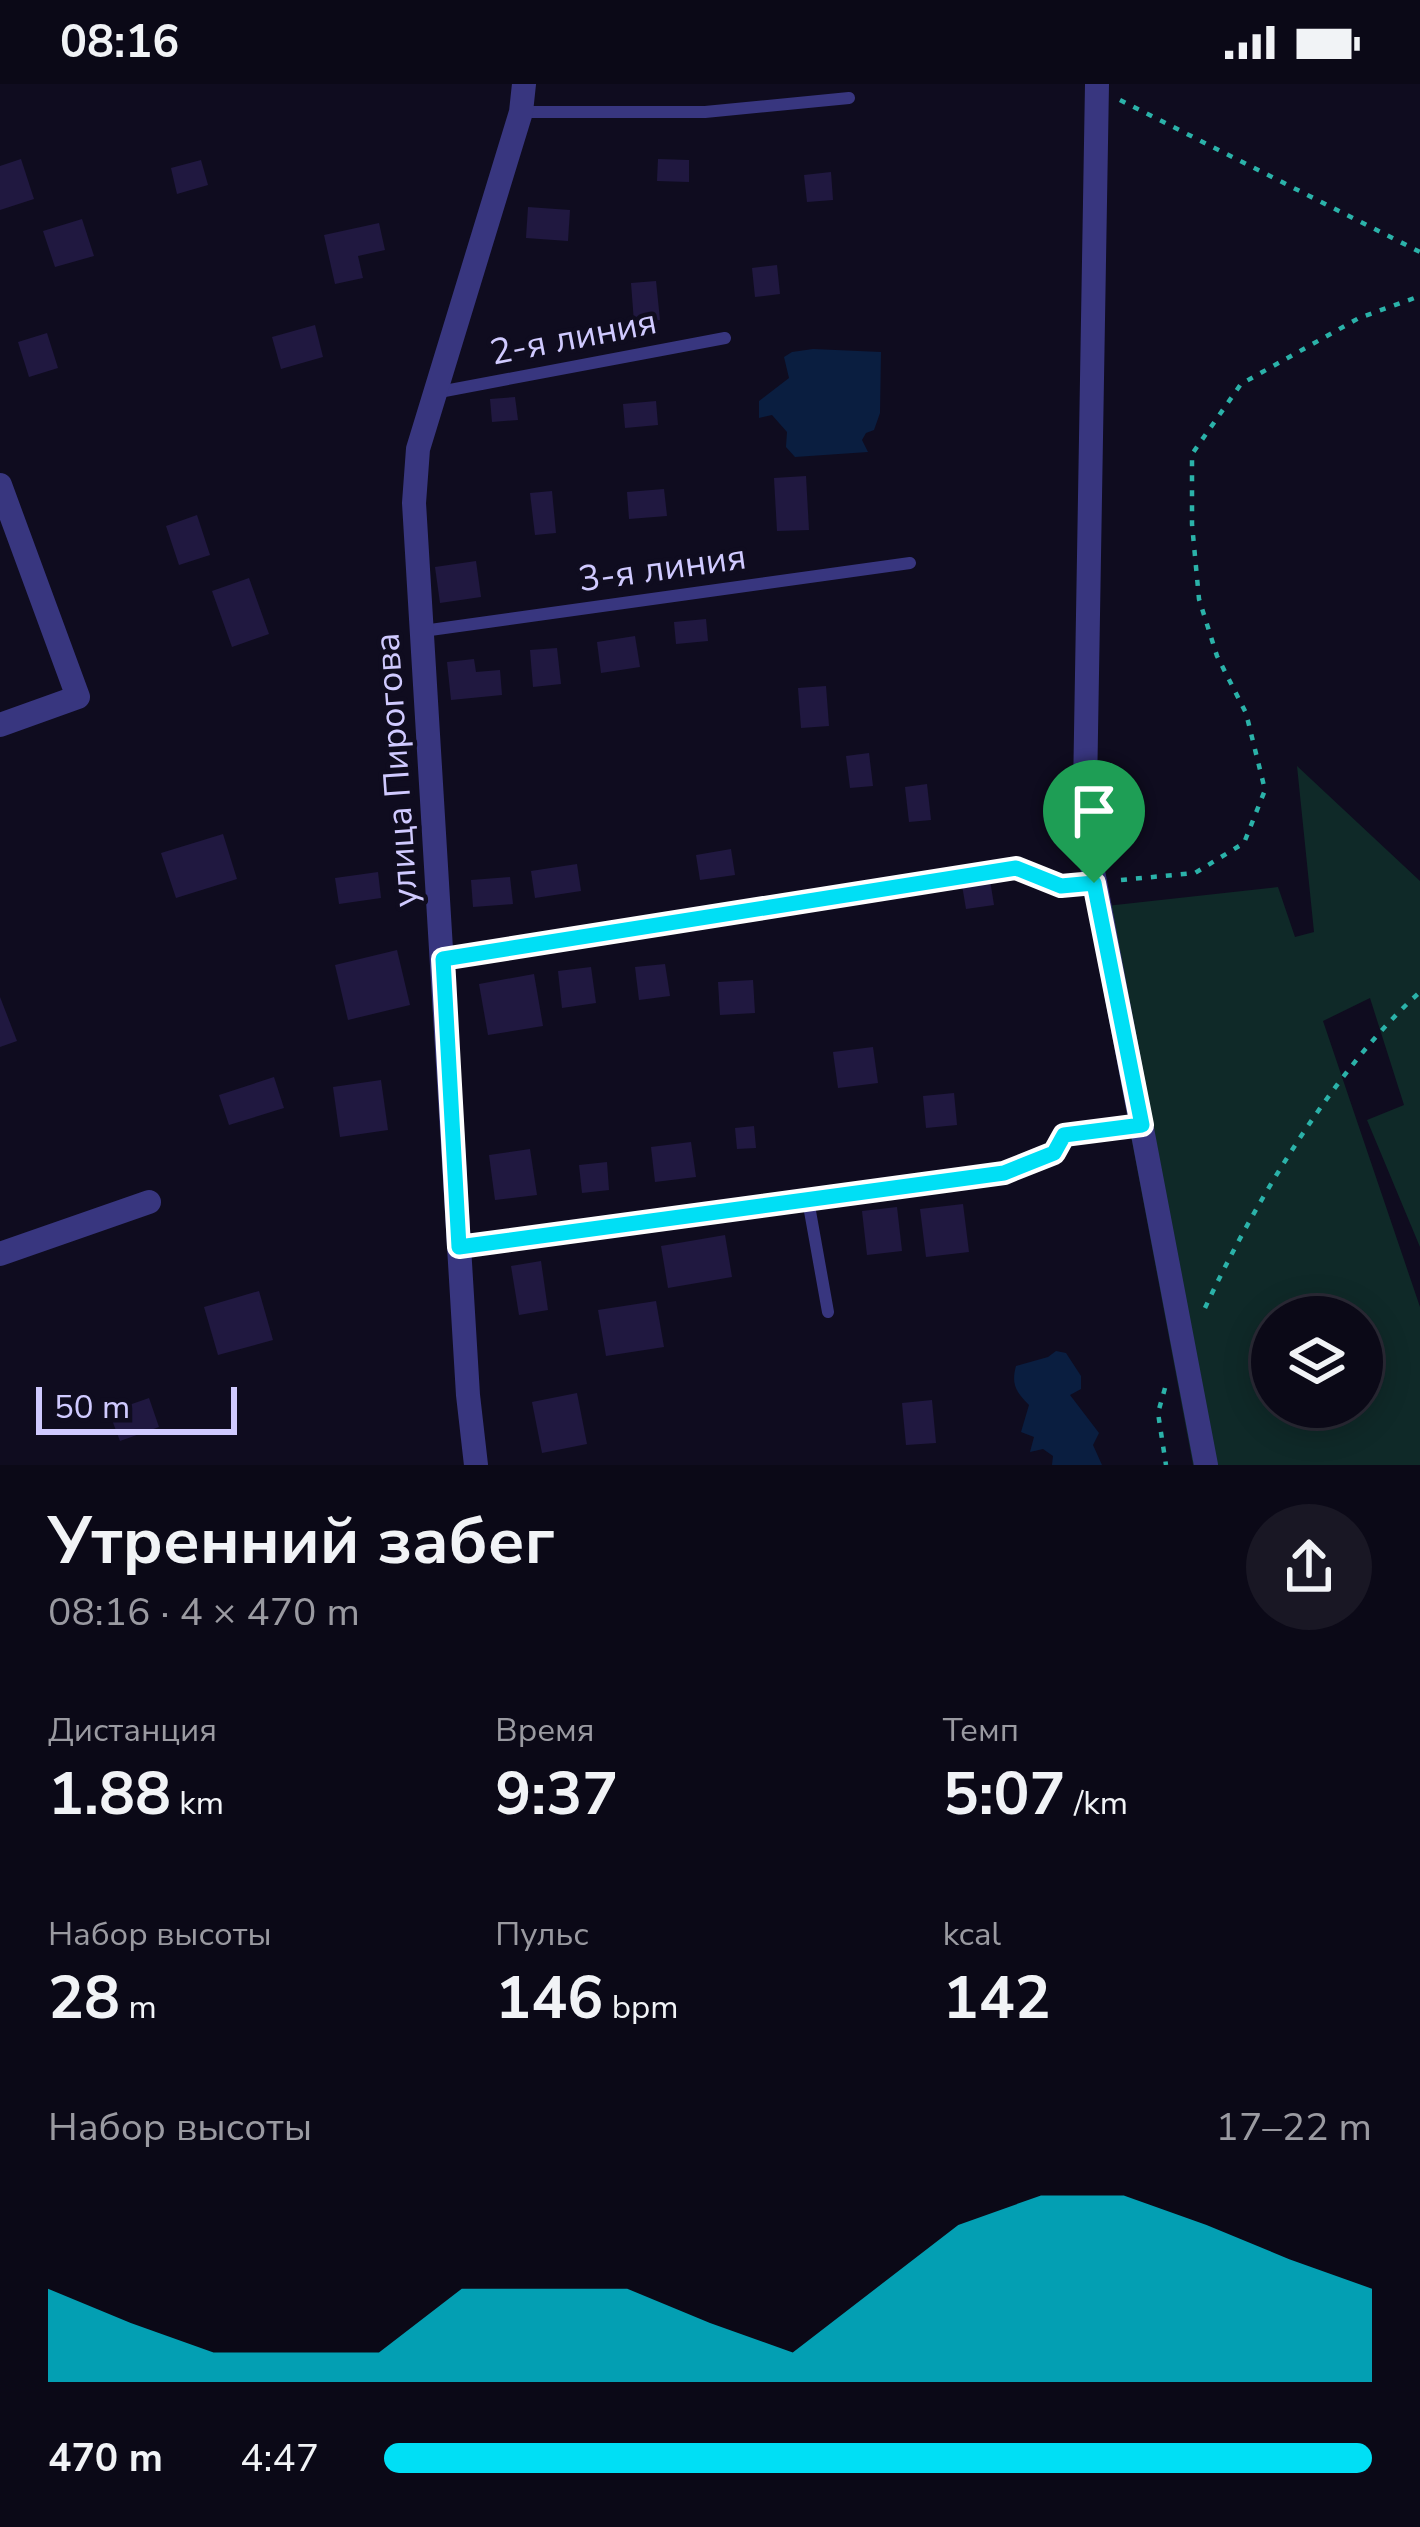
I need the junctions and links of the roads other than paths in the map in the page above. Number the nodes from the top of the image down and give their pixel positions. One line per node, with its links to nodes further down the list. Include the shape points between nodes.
1 (524, 84): 4 (street, улица Пирогова)
2 (1097, 86): 20 (street, via 1085,792 1094,883)
3 (849, 98): 4 (lane, via 705,112)
4 (520, 112): 6 (street, улица Пирогова)
5 (724, 338): 6 (lane, 2-я линия)
6 (433, 393): 9 (street, улица Пирогова, via 414,503)
7 (0, 485): 10 (street, via 78,697)
8 (910, 562): 9 (lane, 3-я линия)
9 (421, 631): 12 (street, улица Пирогова)
10 (0, 725)
11 (1016, 868): 12 (lane)
12 (443, 959): 16 (street, улица Пирогова)
13 (1004, 1173): 14 (lane)
14 (808, 1201): 16 (lane); 18 (lane)
15 (149, 1202): 17 (street)
16 (459, 1247): 19 (street, улица Пирогова)
17 (0, 1254)
18 (828, 1312)
19 (476, 1465)
20 (1206, 1465)

